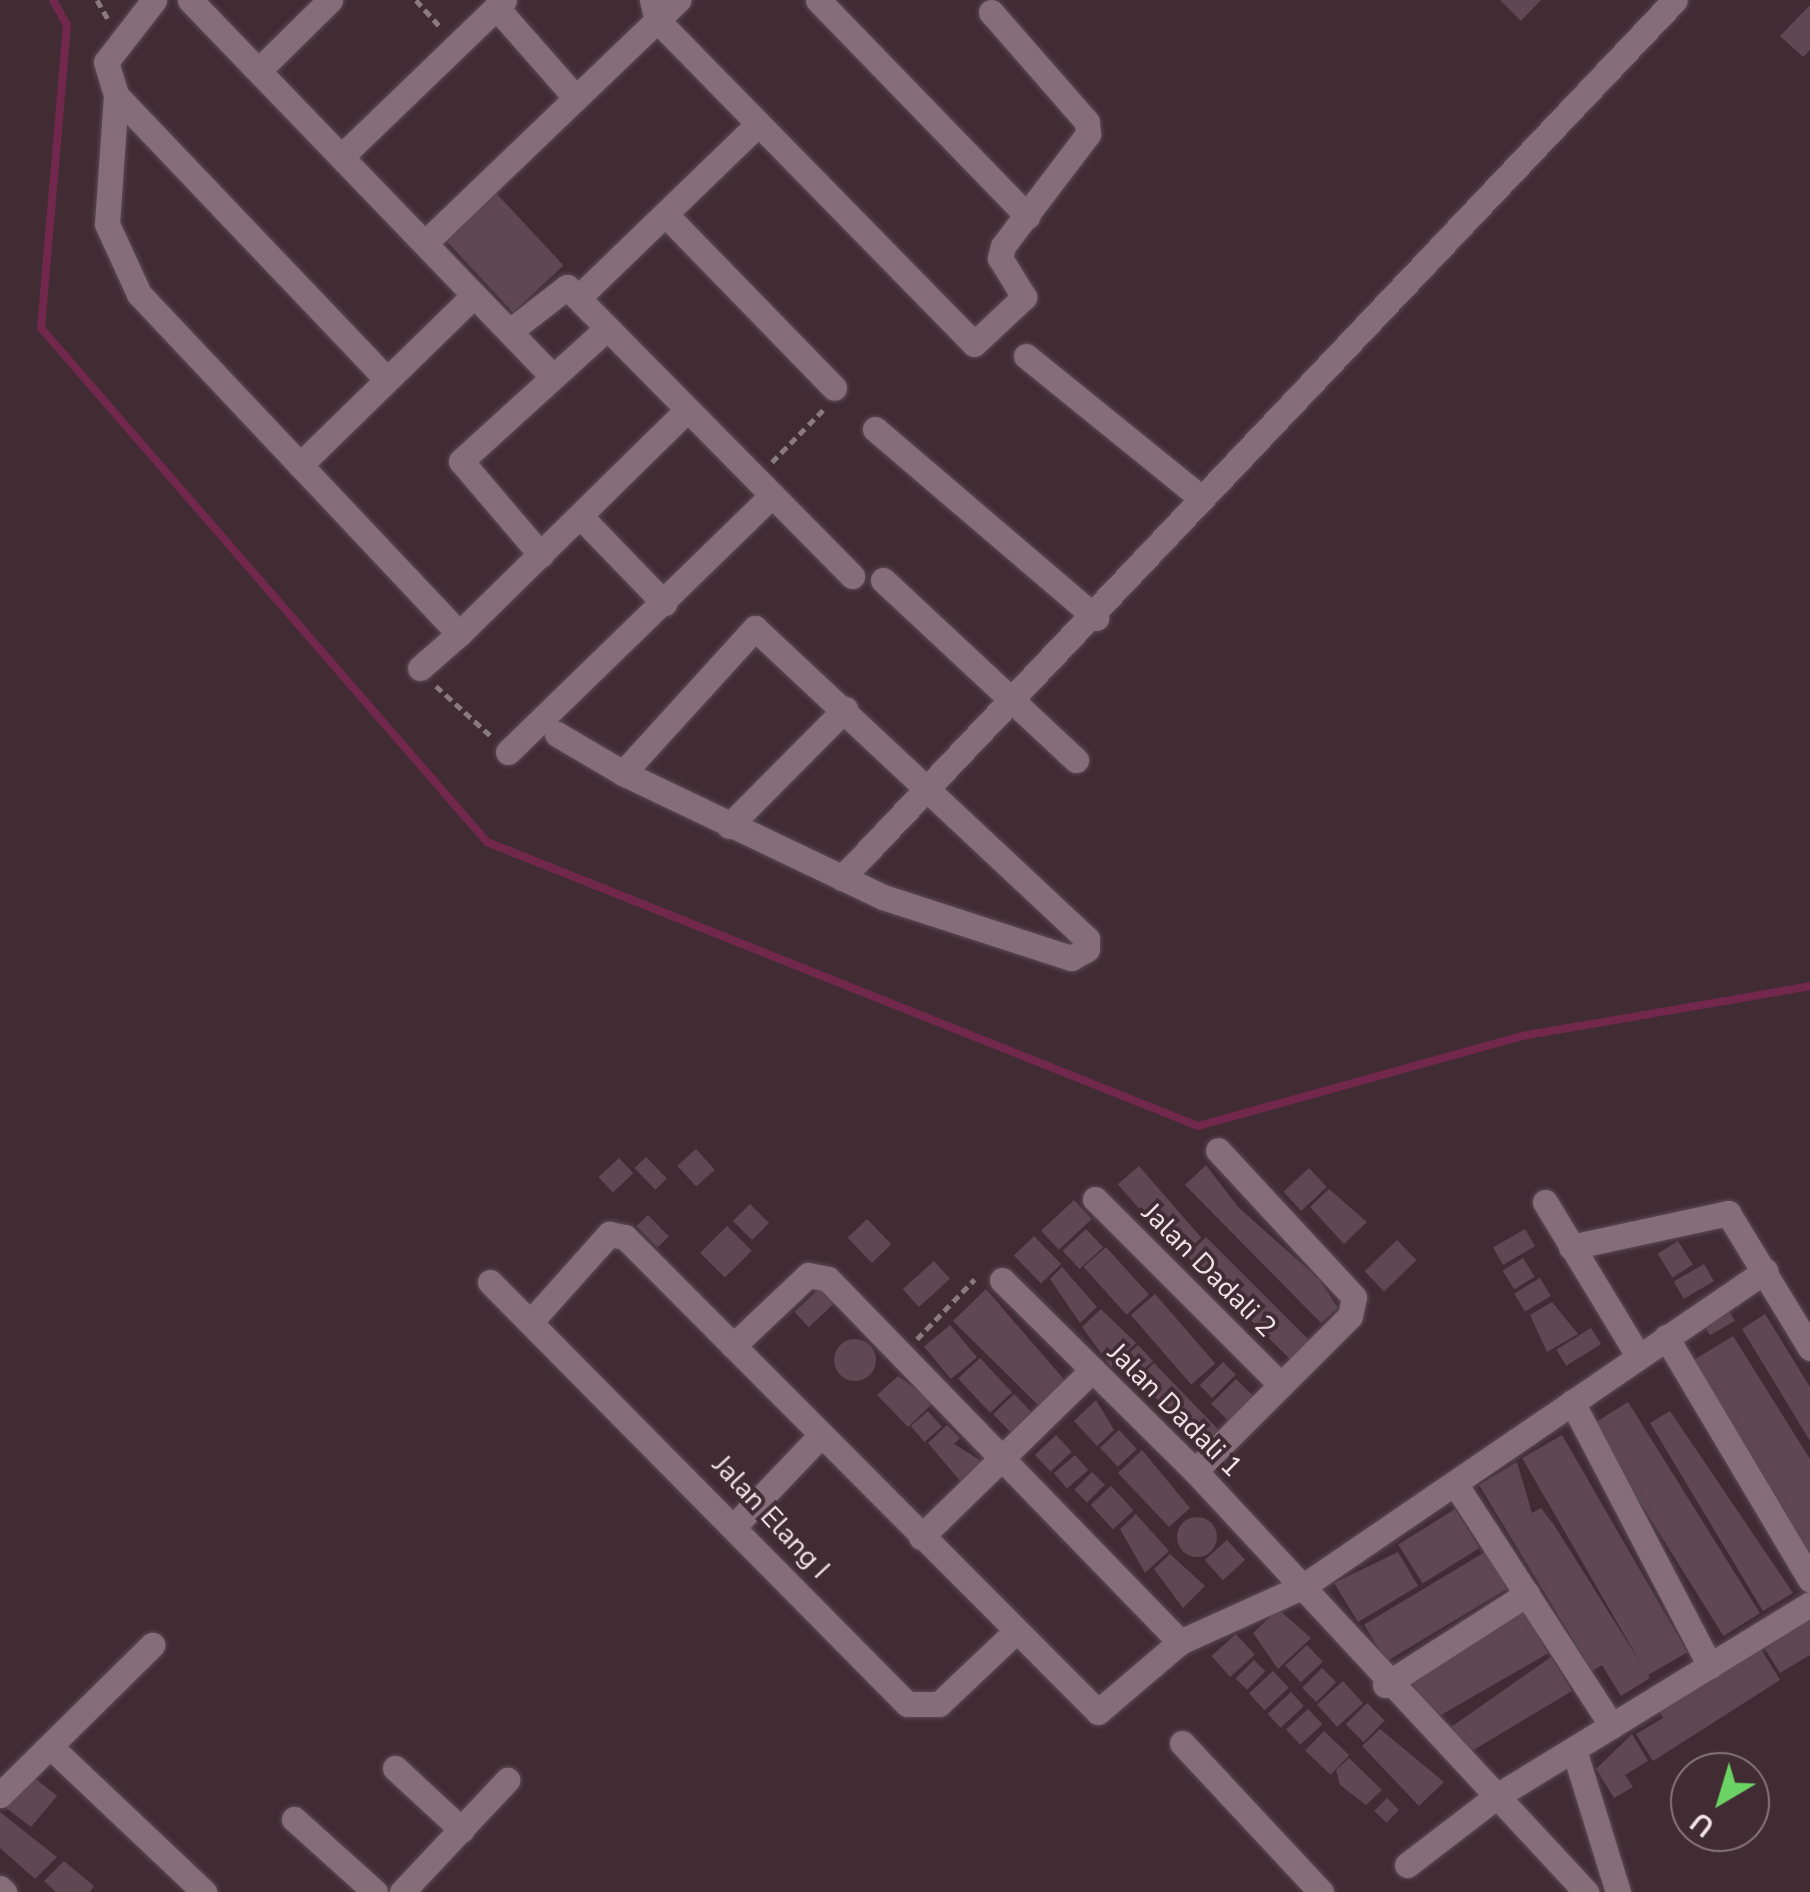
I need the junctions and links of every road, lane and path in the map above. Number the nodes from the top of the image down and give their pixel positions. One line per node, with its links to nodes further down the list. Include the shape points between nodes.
1 (154, 0): 13 (street, via 106,62)
2 (190, 0): 12 (street)
3 (330, 0): 12 (street)
4 (416, 0): 11 (path)
5 (678, 0): 9 (street)
6 (818, 0): 18 (street)
7 (1676, 0): 32 (street)
8 (500, 4): 11 (street); 14 (street)
9 (654, 10): 14 (street); 15 (street)
10 (990, 12): 18 (street, via 1087,122 1084,143)
11 (456, 45): 16 (street)
12 (259, 70): 16 (street)
13 (116, 95): 26 (street); 30 (street, via 106,224 124,266)
14 (575, 97): 19 (street)
15 (756, 126): 17 (street); 18 (street, via 974,344 1024,297 1000,258)
16 (344, 154): 19 (street)
17 (666, 215): 21 (street); 27 (street)
18 (1027, 216)
19 (428, 240): 20 (street)
20 (474, 295): 23 (street); 26 (street)
21 (579, 297): 22 (street); 23 (street, via 556,290)
22 (606, 328): 25 (street); 28 (street)
23 (510, 331): 25 (street)
24 (1026, 356): 32 (street)
25 (553, 377): 34 (street, via 461,461)
26 (387, 380): 30 (street)
27 (834, 388): 31 (path)
28 (685, 412): 31 (street); 33 (street)
29 (876, 429): 38 (street)
30 (300, 465): 39 (street)
31 (763, 487): 35 (street); 37 (street)
32 (1199, 496): 38 (street)
33 (581, 518): 34 (street); 37 (street)
34 (541, 555): 39 (street)
35 (852, 576)
36 (883, 580): 41 (street)
37 (664, 603): 44 (street)
38 (1096, 618): 41 (street)
39 (459, 634): 40 (street)
40 (420, 668): 44 (path)
41 (1016, 704): 45 (street); 47 (street)
42 (846, 709): 46 (street, via 756,628); 47 (street); 48 (street)
43 (557, 734): 46 (street)
44 (508, 752)
45 (1076, 760)
46 (624, 773): 48 (street)
47 (932, 790): 49 (street); 49 (street, via 1087,939 1084,955 1052,952)
48 (729, 826): 49 (street)
49 (842, 878)
50 (1218, 1150): 64 (street, via 1354,1297 1350,1316)
51 (1095, 1199): 64 (street, Jalan Dadali 2)
52 (1545, 1202): 53 (street)
53 (1571, 1246): 54 (street, via 1728,1213); 62 (street)
54 (1765, 1272): 58 (street); 60 (street)
55 (1002, 1280): 61 (path, via 978,1276); 63 (street, Jalan Dadali 1)
56 (490, 1282): 57 (street, Jalan Elang I)
57 (534, 1318): 59 (street, via 618,1234); 70 (street, Jalan Elang I)
58 (1666, 1338): 62 (street); 72 (street)
59 (733, 1346): 61 (street, via 816,1274); 66 (street)
60 (1810, 1348)
61 (905, 1352): 67 (street)
62 (1639, 1357): 65 (street)
63 (1093, 1369): 67 (street); 68 (street, Jalan Dadali 1)
64 (1281, 1385): 68 (street)
65 (1572, 1402): 69 (street); 79 (street)
66 (820, 1436): 70 (street); 71 (street)
67 (1004, 1455): 71 (street); 77 (street)
68 (1195, 1471): 73 (street, Jalan Dadali 1)
69 (1456, 1485): 73 (street); 74 (street)
70 (737, 1523): 76 (street, Jalan Elang I, via 921,1710 939,1704)
71 (920, 1537): 76 (street)
72 (1810, 1580)
73 (1302, 1586): 77 (street); 80 (street, Jalan Dadali 1)
74 (1526, 1594): 80 (street); 81 (street)
75 (1810, 1604): 79 (street)
76 (1012, 1634): 77 (street, via 1098,1712)
77 (1180, 1642)
78 (152, 1646): 83 (street)
79 (1710, 1666): 81 (street)
80 (1385, 1685): 88 (street, Jalan Dadali 1)
81 (1612, 1726): 84 (street)
82 (1182, 1743): 95 (street)
83 (54, 1750): 86 (street); 92 (street)
84 (1574, 1750): 88 (street); 97 (street)
85 (395, 1768): 90 (street)
86 (5, 1780)
87 (507, 1780): 90 (street)
88 (1497, 1796): 91 (street); 96 (street, Jalan Dadali 1)
89 (294, 1819): 93 (street)
90 (462, 1830): 94 (street)
91 (1407, 1866)
92 (204, 1892)
93 (375, 1892)
94 (402, 1892)
95 (1320, 1892)
96 (1586, 1892)
97 (1618, 1892)

